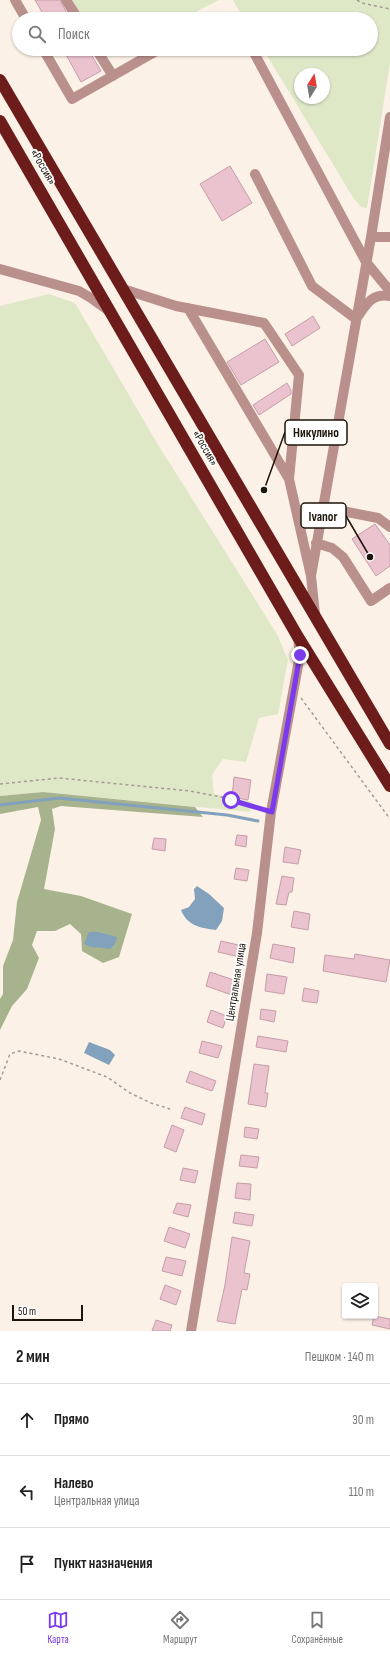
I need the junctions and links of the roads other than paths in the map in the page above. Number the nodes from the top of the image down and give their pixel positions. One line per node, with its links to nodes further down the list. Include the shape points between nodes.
1 (15, 0): 3 (street)
2 (66, 0): 4 (street)
3 (22, 12)
4 (74, 12)
5 (47, 56): 9 (street, via 72,99)
6 (100, 56): 9 (street)
7 (148, 56): 9 (street)
8 (256, 56): 16 (street)
9 (113, 76)
10 (0, 80): 18 (highway, «Россия»)
11 (390, 117): 15 (street)
12 (0, 121): 22 (highway, «Россия»)
13 (255, 174): 23 (street, via 312,286)
14 (390, 237): 15 (street)
15 (371, 238): 16 (street)
16 (366, 262): 19 (street); 23 (street)
17 (0, 269): 22 (street, via 79,291)
18 (123, 289): 21 (street); 30 (highway, «Россия»)
19 (390, 291)
20 (390, 296): 23 (street, via 371,298)
21 (188, 308): 24 (street); 24 (street, via 264,323 299,375)
22 (112, 314): 31 (highway, «Россия»)
23 (356, 319): 25 (street)
24 (289, 479): 28 (street)
25 (322, 507): 26 (street, via 378,518); 27 (street)
26 (390, 527)
27 (316, 543): 28 (street); 29 (street, via 332,548 343,557 371,601)
28 (311, 576): 30 (street)
29 (390, 588)
30 (315, 614): 32 (highway, «Россия»)
31 (298, 637): 33 (highway, «Россия»); 34 (street, Центральная улица, via 300,655 272,812 257,933)
32 (390, 744)
33 (390, 786)
34 (191, 1331)

